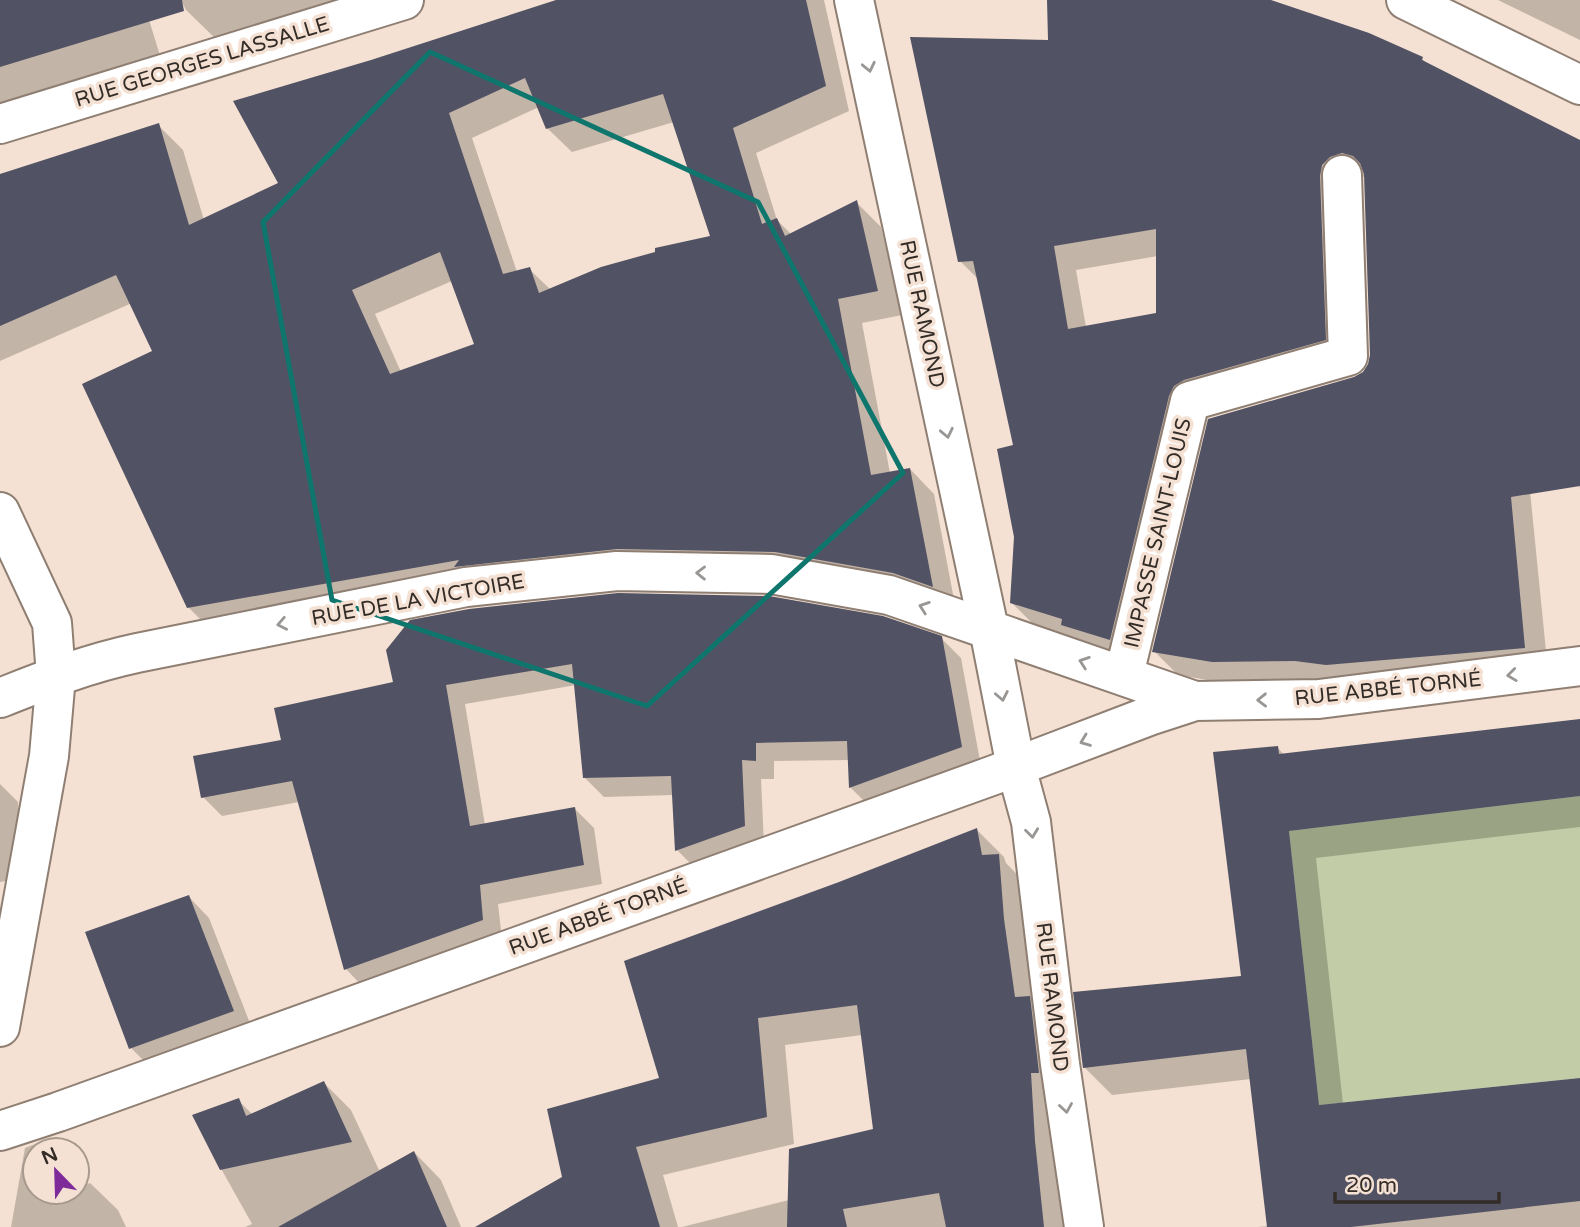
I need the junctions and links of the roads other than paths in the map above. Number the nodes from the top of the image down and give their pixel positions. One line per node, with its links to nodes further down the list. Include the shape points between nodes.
1 (404, 0): 5 (street, RUE GEORGES LASSALLE)
2 (854, 0): 8 (street, RUE RAMOND, one-way to 8)
3 (1406, 0): 4 (street)
4 (1580, 85)
5 (0, 124)
6 (1342, 175): 10 (street, IMPASSE SAINT-LOUIS, via 1348,356 1190,401)
7 (0, 512): 11 (street, via 52,623)
8 (989, 629): 10 (street, RUE ABBÉ TORNÉ, one-way to 8); 11 (street, RUE DE LA VICTOIRE, one-way to 11, via 890,595 771,574 617,571 466,587 110,659); 14 (street, RUE RAMOND, one-way to 14)
9 (1580, 666): 13 (street, RUE ABBÉ TORNÉ, one-way to 13, via 1319,699)
10 (1124, 675): 13 (street, RUE ABBÉ TORNÉ)
11 (56, 676): 12 (street, RUE DE LA VICTOIRE); 15 (street, via 49,756)
12 (0, 698)
13 (1195, 701): 14 (street, RUE ABBÉ TORNÉ, one-way to 14)
14 (1016, 767): 16 (street, RUE ABBÉ TORNÉ); 17 (street, RUE RAMOND, one-way to 17, via 1031,821)
15 (0, 1027)
16 (0, 1131)
17 (1084, 1227)

